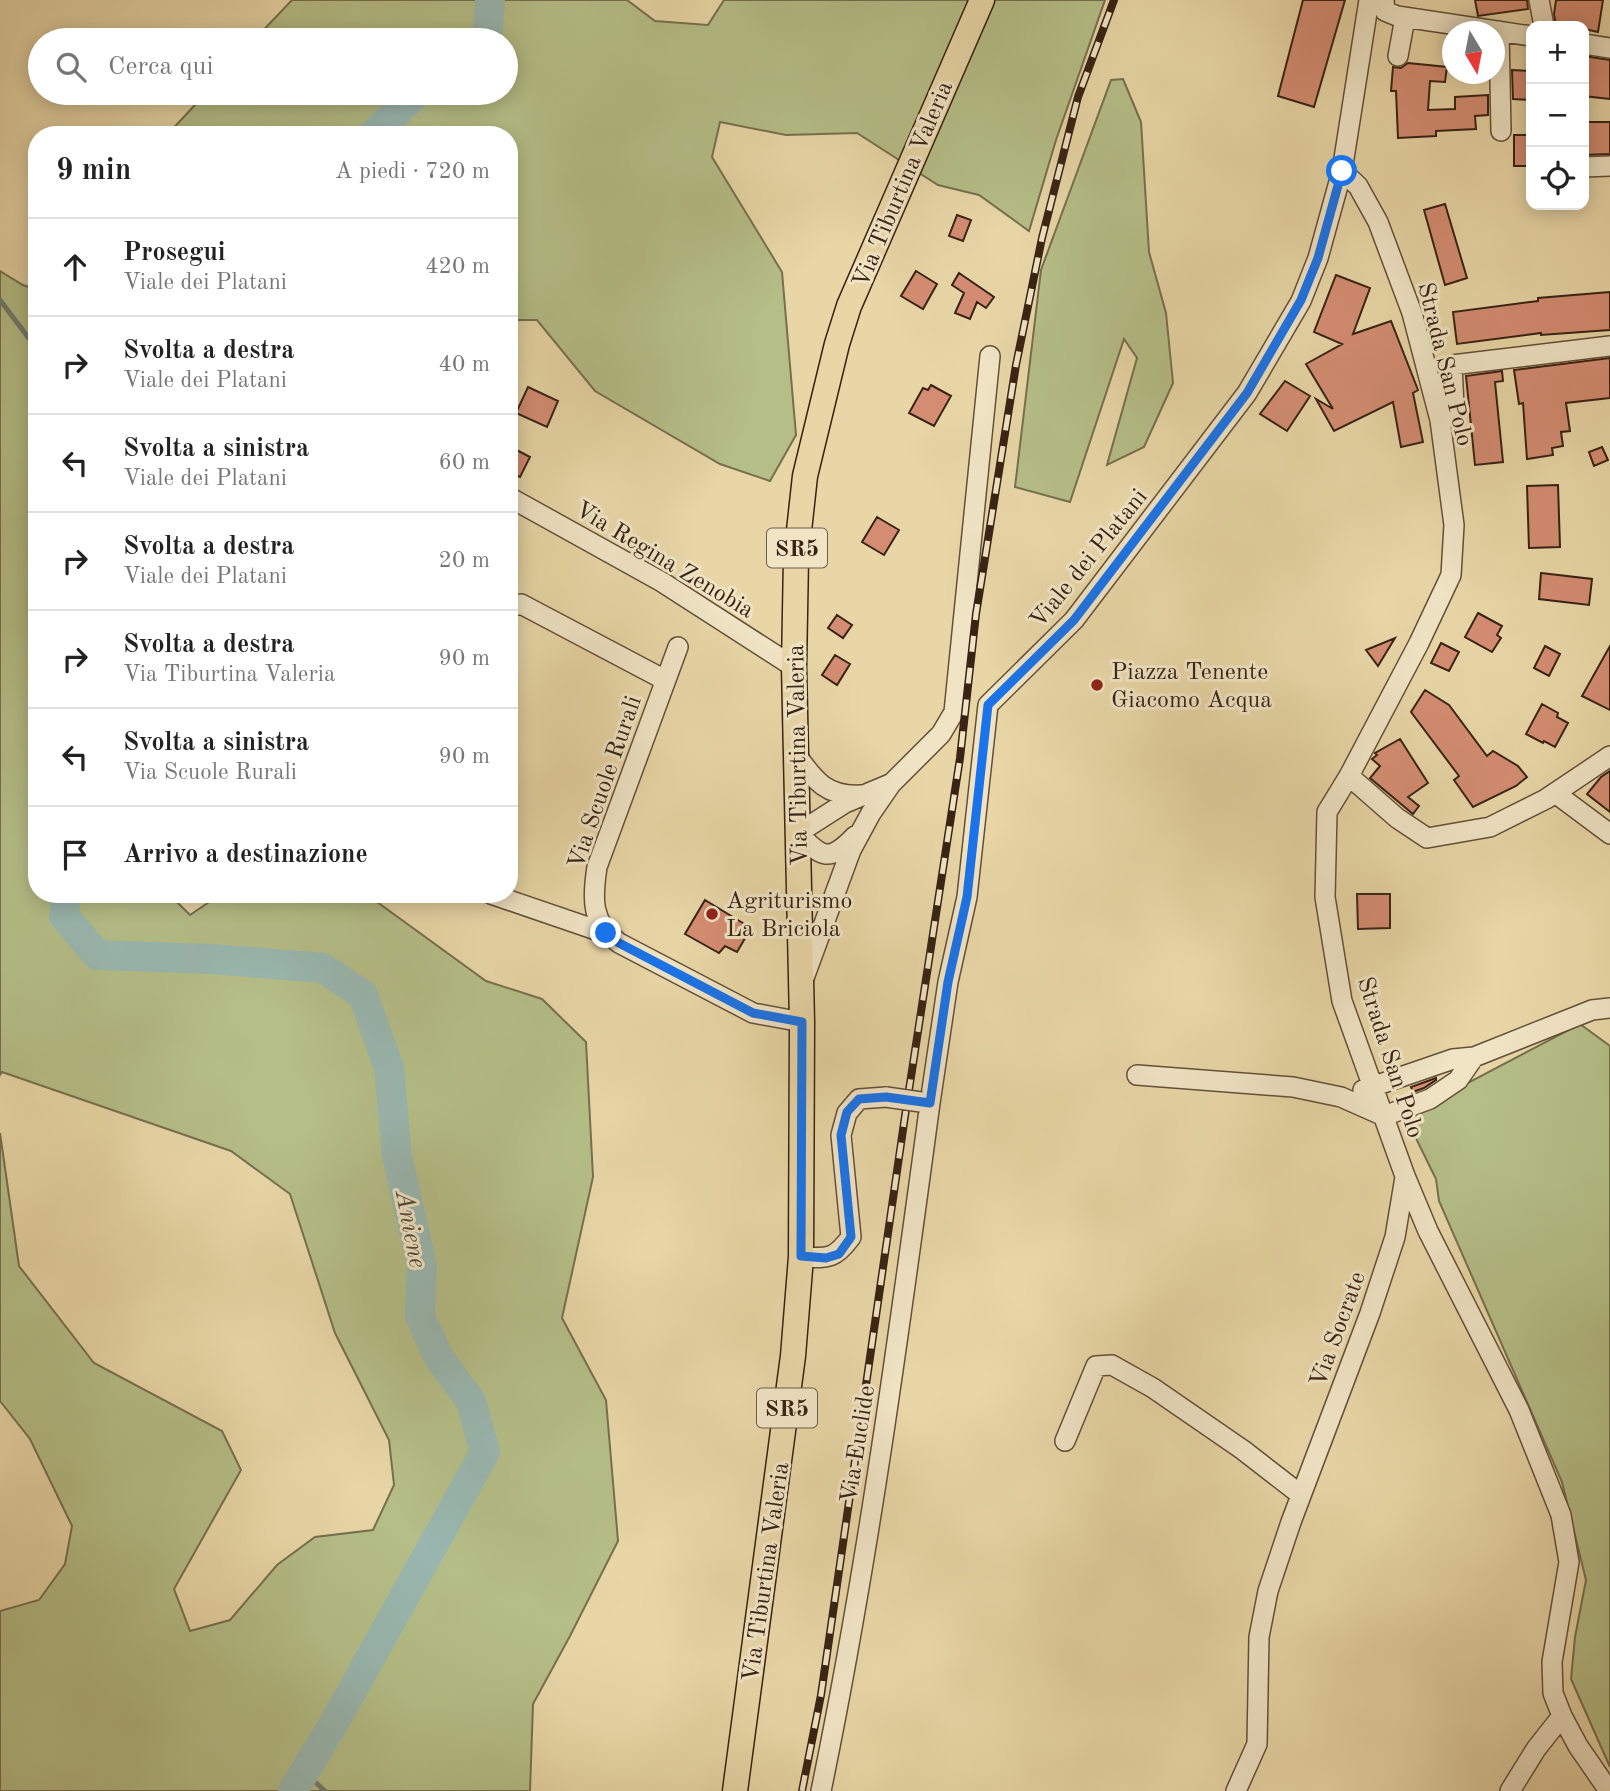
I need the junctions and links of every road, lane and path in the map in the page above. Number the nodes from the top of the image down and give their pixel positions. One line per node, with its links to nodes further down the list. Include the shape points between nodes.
1 (982, 0): 24 (main road, Via Tiburtina Valeria / SR5, via 849,306 837,344 805,476 796,558)
2 (1368, 0): 17 (street, Viale dei Platani)
3 (1384, 0): 5 (street, via 1385,11)
4 (1539, 0): 6 (street)
5 (1405, 18): 7 (street); 12 (street)
6 (1543, 21)
7 (1442, 24)
8 (1505, 33): 9 (street)
9 (1526, 35)
10 (1589, 45): 11 (street)
11 (1610, 48)
12 (1398, 55)
13 (1500, 84): 14 (street)
14 (1501, 131)
15 (1610, 166): 16 (street)
16 (1589, 167)
17 (1342, 171): 20 (street, Strada San Polo, via 1358,186 1395,264); 44 (street, Viale dei Platani, via 1301,300 1247,393 1074,620 988,705 967,897)
18 (1610, 346): 20 (street, via 1452,365 1454,407)
19 (990, 356): 29 (street, via 954,712 941,734)
20 (1440, 420): 28 (street, Strada San Polo, via 1454,525 1451,575)
21 (518, 502): 24 (street, Via Regina Zenobia, via 662,582)
22 (518, 605): 25 (street, Via Scuole Rurali)
23 (678, 647): 25 (street, Via Scuole Rurali)
24 (794, 667): 26 (main road, Via Tiburtina Valeria / SR5)
25 (665, 680): 36 (street, Via Scuole Rurali, via 597,867 594,905)
26 (797, 756): 31 (street, via 822,786 849,796); 33 (main road, Via Tiburtina Valeria / SR5)
27 (1610, 756): 30 (street)
28 (1349, 776): 30 (street, via 1427,838 1490,827); 42 (street, Strada San Polo, via 1327,812 1325,897 1342,1001)
29 (891, 784): 31 (street); 32 (street)
30 (1555, 793): 34 (street)
31 (866, 795): 33 (street)
32 (863, 828): 33 (street, via 832,854 816,852); 37 (street)
33 (798, 833): 37 (main road, Via Tiburtina Valeria / SR5)
34 (1610, 834)
35 (518, 903): 36 (street)
36 (606, 933): 39 (street, via 753,1013)
37 (801, 985): 39 (main road, Via Tiburtina Valeria / SR5)
38 (1610, 1008): 40 (street, via 1592,1010)
39 (802, 1022): 47 (main road, Via Tiburtina Valeria / SR5)
40 (1474, 1058): 42 (street, via 1453,1059); 45 (street, via 1458,1080 1430,1099)
41 (1137, 1075): 43 (street, via 1293,1087)
42 (1374, 1087): 43 (street); 45 (street, Strada San Polo)
43 (1341, 1097): 45 (street)
44 (926, 1102): 47 (street, bridge, via 859,1099 847,1112 841,1135 851,1237 839,1254); 52 (street, Via Euclide, via 897,1349 846,1674)
45 (1384, 1116): 46 (street, Strada San Polo)
46 (1405, 1176): 49 (street, Via Socrate, via 1387,1262); 50 (street, Strada San Polo, via 1519,1410 1561,1515 1569,1562 1552,1662 1553,1693)
47 (801, 1256): 51 (main road, Via Tiburtina Valeria / SR5, via 793,1356)
48 (1065, 1441): 49 (street, via 1097,1366 1112,1365 1153,1388)
49 (1301, 1495): 53 (street, Via Socrate, via 1268,1591 1259,1637 1257,1744)
50 (1562, 1716): 54 (street); 55 (street, Strada San Polo)
51 (735, 1791)
52 (821, 1791)
53 (1236, 1791)
54 (1510, 1791)
55 (1609, 1791)

